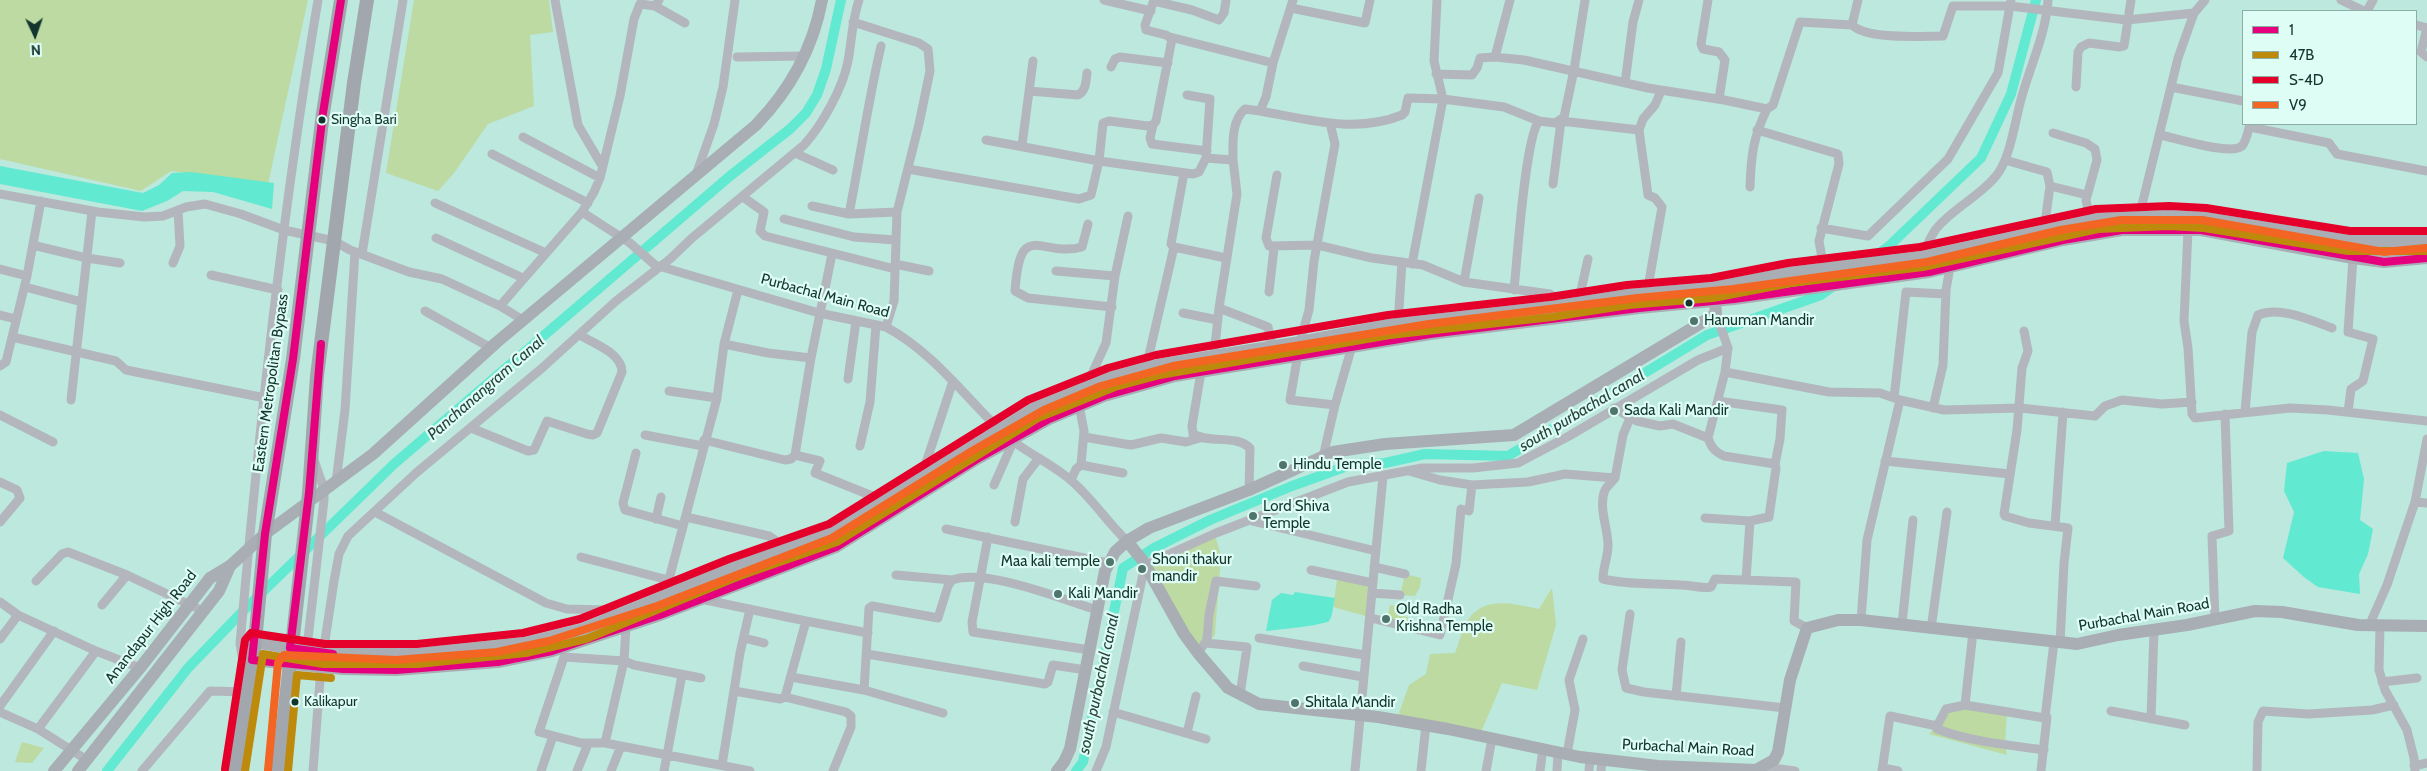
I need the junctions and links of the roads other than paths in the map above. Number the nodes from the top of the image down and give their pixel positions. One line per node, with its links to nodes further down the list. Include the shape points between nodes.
1 (318, 0): 108 (street)
2 (340, 0): 112 (main road, Eastern Metropolitan Bypass)
3 (367, 0): 116 (main road)
4 (403, 0): 122 (street)
5 (554, 0): 78 (street, via 578,125)
6 (734, 0): 84 (street, via 724,87)
7 (822, 0): 38 (main road, via 815,34)
8 (859, 0): 32 (street)
9 (1104, 0): 29 (street)
10 (1154, 0): 11 (street, via 1219,20); 29 (street)
11 (1226, 0)
12 (1370, 0): 25 (street, via 1364,23)
13 (1437, 0): 48 (street)
14 (1510, 0): 40 (street)
15 (1585, 0): 46 (street)
16 (1639, 0): 49 (street)
17 (1708, 0): 56 (street, via 1701,44 1703,49 1719,52 1725,60)
18 (1858, 0): 34 (street)
19 (2048, 0): 27 (street)
20 (2131, 0): 31 (street)
21 (2205, 0): 30 (street)
22 (2342, 0): 28 (street)
23 (638, 1): 24 (street); 78 (street, via 620,96)
24 (657, 3): 33 (street)
25 (1292, 4): 43 (street)
26 (2012, 4): 27 (street); 34 (street, via 1953,6 1943,36 1873,34); 107 (street, via 1998,73 1948,159 1868,236)
27 (2045, 9): 31 (street); 77 (street)
28 (2364, 10)
29 (1150, 11): 36 (street, via 1146,30)
30 (2194, 13): 31 (street); 50 (street)
31 (2127, 20): 51 (street, via 2126,42 2122,47 2090,43 2081,47)
32 (853, 22): 72 (street, via 844,78 817,130); 79 (street, via 919,43 928,49 930,71)
33 (684, 23)
34 (1852, 25): 58 (street, via 1800,22 1773,105)
35 (2417, 25): 41 (street, via 2426,28 2421,52)
36 (1170, 37): 43 (street); 44 (street)
37 (881, 46): 101 (street)
38 (804, 56): 39 (street); 84 (main road, via 771,110)
39 (736, 57)
40 (1494, 57): 46 (street); 48 (street, via 1480,58 1472,75)
41 (2427, 57)
42 (1033, 61): 53 (street)
43 (1273, 62): 59 (street)
44 (1168, 63): 45 (street, via 1120,57); 63 (street)
45 (1111, 67)
46 (1574, 70): 49 (street); 61 (street)
47 (1087, 73): 53 (street, via 1082,93 1078,95)
48 (1436, 74): 55 (street)
49 (1625, 83): 52 (street)
50 (2171, 86): 57 (street); 68 (street)
51 (2076, 87)
52 (1661, 90): 56 (street); 65 (street)
53 (1029, 92): 71 (street)
54 (1187, 95): 74 (street, via 1210,99)
55 (1443, 99): 60 (street, via 1504,107); 62 (street, via 1412,97 1406,100 1405,112 1396,117 1364,124); 134 (street)
56 (1719, 99): 58 (street)
57 (2242, 101)
58 (1767, 109): 66 (street)
59 (1260, 111): 62 (street); 76 (street, via 1245,109 1239,114 1233,134)
60 (1539, 121): 61 (street); 150 (street, via 1533,132 1523,198)
61 (1561, 121): 65 (street); 86 (street)
62 (1330, 123): 119 (street, via 1335,144)
63 (1153, 125): 74 (street, via 1152,144); 75 (street, via 1106,121 1103,123)
64 (2250, 125): 68 (street, via 2245,141 2234,150); 81 (street, via 2329,143 2337,154)
65 (1639, 130): 152 (street, via 1648,195 1656,198 1662,207)
66 (1757, 130): 88 (street, via 1751,154); 107 (street, via 1838,154 1839,164)
67 (2054, 133): 90 (street, via 2095,149 2097,160)
68 (2160, 135): 103 (street)
69 (523, 137): 85 (street)
70 (986, 140): 71 (street)
71 (1022, 145): 75 (street)
72 (795, 153): 80 (street); 91 (street)
73 (492, 154): 95 (street)
74 (1206, 154): 76 (street); 82 (street, via 1197,173)
75 (1099, 160): 79 (street, via 1091,195 1078,199); 82 (street)
76 (1233, 160): 127 (street, via 1237,194)
77 (2005, 160): 87 (street, via 2047,172); 125 (street, via 1997,175 1934,231)
78 (602, 164): 85 (street)
79 (908, 169): 100 (street)
80 (833, 170)
81 (2427, 172)
82 (1184, 173): 120 (street, via 1171,238)
83 (1276, 175): 121 (street, via 1266,238 1269,246)
84 (696, 176): 114 (main road)
85 (600, 178): 95 (street)
86 (1553, 184)
87 (2050, 186): 90 (street); 109 (street)
88 (1750, 187)
89 (0, 194): 93 (street)
90 (2087, 194): 105 (street)
91 (743, 197): 124 (street, via 764,212 762,234); 135 (street)
92 (1479, 198): 146 (street)
93 (41, 201): 97 (street); 118 (street)
94 (435, 203): 123 (street)
95 (588, 203): 99 (street)
96 (812, 206): 101 (street)
97 (92, 210): 98 (street, via 144,217 163,216); 126 (street)
98 (178, 210): 108 (street, via 205,204); 133 (street, via 180,246)
99 (582, 212): 114 (street, Purbachal Main Road); 123 (street)
100 (897, 212): 101 (street); 115 (street)
101 (849, 214)
102 (1128, 216): 144 (street)
103 (2139, 217): 105 (main road); 117 (main road, via 2227,220 2358,242)
104 (784, 219): 115 (street, via 854,237)
105 (2090, 220): 109 (main road); 111 (street)
106 (1088, 224): 159 (street, via 1082,247 1028,245 1023,250 1015,291 1028,298)
107 (1821, 228): 139 (street, via 1819,241)
108 (284, 230): 112 (street); 148 (street)
109 (2044, 230): 125 (main road)
110 (2188, 230): 111 (main road); 128 (main road, via 2254,238); 200 (street, via 2184,321)
111 (2093, 233): 137 (main road)
112 (308, 235): 116 (street); 264 (main road, Eastern Metropolitan Bypass, via 294,360)
113 (436, 238): 145 (street)
114 (627, 240): 135 (street, Purbachal Main Road, via 648,260); 168 (main road)
115 (895, 240): 136 (street)
116 (334, 241): 122 (street); 224 (main road, via 317,376)
117 (2427, 242)
118 (33, 245): 126 (street); 143 (street)
119 (1318, 245): 121 (street); 131 (street); 177 (street)
120 (1174, 247): 127 (street); 188 (street)
121 (1274, 248): 151 (street)
122 (358, 253): 157 (street, via 417,274 442,279); 240 (street)
123 (546, 253): 145 (street)
124 (832, 254): 136 (street); 164 (street)
125 (1922, 257): 139 (main road)
126 (87, 258): 132 (street); 155 (street)
127 (1226, 258): 160 (street)
128 (2352, 258): 129 (main road, via 2384,262); 208 (street, via 2348,332 2373,340 2363,381 2352,389)
129 (2427, 258)
130 (1588, 259): 156 (street)
131 (1402, 262): 134 (street); 171 (street)
132 (120, 263)
133 (174, 263)
134 (1412, 264): 146 (street, via 1423,265)
135 (660, 266): 149 (street, Purbachal Main Road); 175 (street)
136 (895, 267): 141 (street); 172 (street, via 894,301)
137 (1950, 267): 153 (street); 161 (main road, via 1804,288)
138 (0, 269): 143 (street)
139 (1824, 269): 152 (main road, via 1712,288)
140 (1056, 270): 144 (street)
141 (929, 271)
142 (211, 275): 148 (street)
143 (27, 276): 147 (street)
144 (1115, 276): 159 (street)
145 (522, 278): 157 (street)
146 (1464, 282): 150 (street)
147 (25, 287): 155 (street); 167 (street)
148 (278, 290): 195 (street)
149 (738, 290): 164 (street, Purbachal Main Road); 178 (street)
150 (1514, 290): 158 (street, via 1550,294)
151 (1269, 292)
152 (1647, 293): 154 (main road)
153 (1946, 294): 197 (street, via 1906,292); 204 (street, via 1943,364)
154 (1610, 299): 156 (main road); 163 (street)
155 (82, 302): 183 (street)
156 (1578, 304): 158 (main road)
157 (500, 306): 168 (street)
158 (1564, 306): 171 (main road)
159 (1112, 307): 193 (street, via 1106,343)
160 (1219, 308): 169 (street); 179 (street, via 1268,327)
161 (1716, 310): 163 (main road); 182 (street); 227 (main road, via 1514,435 1386,444 1333,452)
162 (425, 311): 181 (street)
163 (1610, 312): 180 (main road)
164 (820, 313): 170 (street, Purbachal Main Road); 186 (street)
165 (1183, 313): 169 (street)
166 (0, 315): 167 (street)
167 (16, 319): 176 (street)
168 (524, 320): 181 (main road)
169 (1218, 320): 184 (street)
170 (856, 321): 172 (street, Purbachal Main Road); 191 (street)
171 (1398, 324): 177 (main road)
172 (881, 326): 192 (street, Purbachal Main Road, via 908,340); 223 (street)
173 (2332, 328): 207 (street, via 2274,312 2258,315 2252,332)
174 (2024, 331): 205 (street, via 2028,351 2022,368)
175 (580, 335): 213 (street); 213 (street, via 618,358 622,365 597,432 587,434 547,421 538,446 528,451)
176 (12, 337): 183 (street); 187 (street, via 6,362)
177 (1300, 342): 179 (main road); 185 (street)
178 (724, 344): 186 (street, via 768,354); 196 (street)
179 (1272, 346): 184 (main road)
180 (1352, 346): 185 (main road); 202 (street)
181 (491, 348): 240 (main road, via 387,442)
182 (1728, 348): 190 (street); 203 (street, via 1698,360)
183 (76, 352): 195 (street, via 116,361 126,370); 198 (street)
184 (1214, 355): 188 (main road)
185 (1298, 356): 189 (main road); 202 (street, via 1290,400)
186 (811, 358): 226 (street)
187 (0, 366)
188 (1146, 368): 193 (main road)
189 (1200, 372): 201 (main road, via 1142,384); 217 (street, via 1192,426 1194,434)
190 (1725, 372): 197 (street, via 1829,392 1880,393); 199 (street)
191 (848, 379)
192 (953, 381): 214 (street, Purbachal Main Road); 236 (street)
193 (1086, 387): 201 (street); 214 (main road, via 1048,402)
194 (669, 391): 196 (street)
195 (265, 398): 266 (street)
196 (717, 398): 222 (street)
197 (1897, 399): 204 (street); 229 (street)
198 (71, 400)
199 (1718, 401): 218 (street); 230 (street, via 1782,410)
200 (2192, 402): 206 (street, via 2162,404 2122,400 2106,406 2095,416); 209 (street, via 2194,418)
201 (1085, 403): 216 (street); 220 (main road)
202 (1335, 405): 227 (street)
203 (1614, 408): 211 (street); 232 (street, via 1518,463)
204 (1933, 408): 205 (street)
205 (2020, 408): 206 (street); 234 (street)
206 (2064, 412): 261 (street)
207 (2245, 412): 208 (street, via 2290,408); 209 (street)
208 (2348, 412): 212 (street)
209 (2225, 414): 299 (street, via 2229,532 2212,536)
210 (0, 415): 221 (street)
211 (1630, 418): 218 (street, via 1660,426 1673,424); 237 (street)
212 (2427, 421)
213 (471, 428): 250 (street)
214 (999, 429): 220 (street, Purbachal Main Road); 236 (main road)
215 (645, 436): 222 (street)
216 (1084, 437): 217 (street, via 1131,446 1161,438 1186,442); 231 (street)
217 (1200, 438): 243 (street, via 1244,442 1250,448)
218 (1708, 438): 230 (street, via 1717,453 1724,456)
219 (2427, 438): 247 (street)
220 (1012, 441): 228 (street, Purbachal Main Road); 241 (street); 288 (main road, via 836,547)
221 (53, 442)
222 (704, 443): 226 (street, via 785,460); 252 (street)
223 (860, 446)
224 (312, 453): 244 (street); 248 (main road)
225 (636, 453): 254 (street, via 623,503 625,510)
226 (794, 455): 246 (street, via 820,461 815,474)
227 (1323, 457): 243 (main road)
228 (1039, 458): 238 (street, Purbachal Main Road); 259 (street, via 1023,479)
229 (1885, 461): 234 (street); 300 (street, via 1867,540)
230 (1775, 464): 257 (street, via 1769,517)
231 (1081, 465): 233 (street); 238 (street)
232 (1409, 471): 235 (street); 242 (street)
233 (1123, 473)
234 (2010, 474): 261 (street, via 2005,516)
235 (1383, 476): 255 (street, via 1348,482); 267 (street)
236 (921, 478): 246 (main road)
237 (1615, 478): 242 (street, via 1566,474 1528,482); 281 (street, via 1604,498 1608,558 1602,567 1603,579 1706,588 1712,587 1715,580)
238 (1071, 480): 265 (street, Purbachal Main Road)
239 (0, 482): 258 (street, via 17,490 20,498)
240 (336, 483): 244 (main road)
241 (994, 485)
242 (1472, 485): 298 (street, via 1469,511 1461,509 1456,564 1440,635)
243 (1249, 490): 265 (main road)
244 (324, 494): 248 (main road); 324 (street)
245 (661, 498): 254 (street)
246 (885, 501): 268 (main road, via 833,533)
247 (2415, 502): 249 (street); 303 (street)
248 (307, 503): 264 (main road); 321 (main road)
249 (2427, 503)
250 (375, 512): 295 (street, via 546,603 567,609); 326 (street, via 348,536 339,554)
251 (1947, 512): 307 (street)
252 (686, 517): 260 (street); 268 (street, via 769,536 775,540)
253 (1705, 518): 257 (street)
254 (656, 519): 260 (street)
255 (1251, 520): 267 (street); 271 (street)
256 (1913, 520): 302 (street)
257 (1750, 521): 281 (street)
258 (0, 522)
259 (1015, 522)
260 (683, 526): 279 (street)
261 (2054, 526): 317 (street, via 2068,528)
262 (946, 529): 263 (street)
263 (988, 537): 270 (street); 278 (street)
264 (265, 540): 266 (main road); 318 (main road, Eastern Metropolitan Bypass, via 257,626)
265 (1126, 540): 270 (main road); 271 (main road, Purbachal Main Road)
266 (249, 550): 272 (main road); 318 (street)
267 (1376, 551): 273 (street)
268 (780, 553): 287 (main road, via 733,568)
269 (581, 557): 279 (street)
270 (1108, 563): 293 (main road)
271 (1144, 563): 325 (main road, Purbachal Main Road); 356 (street)
272 (230, 566): 290 (main road, Anandapur High Road, via 210,578); 294 (main road, Anandapur High Road, via 218,591)
273 (1374, 567): 276 (street); 283 (street)
274 (1311, 570): 283 (street)
275 (896, 574): 280 (street)
276 (1405, 574)
277 (127, 575): 282 (street, via 68,552 62,554); 290 (street); 291 (street)
278 (980, 578): 280 (street); 293 (street, via 1026,587); 322 (street, via 973,632)
279 (668, 580): 287 (street)
280 (952, 580): 310 (street, via 938,618 872,606)
281 (1746, 580): 306 (street, via 1796,582 1794,621)
282 (36, 581)
283 (1373, 583): 285 (street)
284 (1256, 586): 320 (street, via 1216,581)
285 (1372, 593): 286 (street); 298 (street)
286 (1400, 595)
287 (664, 598): 295 (main road)
288 (700, 599): 292 (street); 305 (main road)
289 (0, 602): 297 (street)
290 (189, 603): 294 (street); 335 (main road, Anandapur High Road)
291 (102, 605)
292 (750, 609): 301 (street); 312 (street)
293 (1097, 610): 322 (main road)
294 (203, 611): 377 (main road, Anandapur High Road)
295 (622, 614): 305 (street); 326 (main road, via 560,636 506,646 418,654)
296 (1630, 614): 348 (street, via 1622,670 1626,688)
297 (18, 615): 309 (street); 314 (street)
298 (1371, 618): 328 (street)
299 (2215, 619): 303 (main road, Purbachal Main Road, via 2252,611 2274,611); 308 (main road, Purbachal Main Road)
300 (1861, 620): 302 (main road, Purbachal Main Road); 306 (main road, Purbachal Main Road, via 1838,620)
301 (806, 621): 310 (street); 338 (street)
302 (1902, 624): 307 (main road, Purbachal Main Road)
303 (2375, 625): 304 (main road, Purbachal Main Road); 342 (street)
304 (2427, 626)
305 (626, 627): 330 (street); 334 (main road, via 552,651 498,662 396,670)
306 (1807, 628): 353 (main road, Purbachal Main Road)
307 (1931, 628): 311 (main road, Purbachal Main Road)
308 (2154, 630): 317 (main road, Purbachal Main Road, via 2084,644); 360 (street)
309 (54, 631): 323 (street); 352 (street)
310 (868, 632): 327 (street)
311 (1973, 632): 317 (main road, Purbachal Main Road); 350 (street)
312 (744, 638): 319 (street); 345 (street)
313 (1259, 638): 328 (street)
314 (0, 639)
315 (1583, 639): 375 (street, via 1570,680 1575,710)
316 (1682, 642): 348 (street)
317 (2057, 642): 359 (street)
318 (248, 643): 321 (main road); 329 (main road, Eastern Metropolitan Bypass); 343 (street)
319 (764, 643)
320 (1206, 643): 325 (street); 346 (street, via 1247,647)
321 (290, 648): 324 (main road); 331 (main road)
322 (1090, 650): 336 (main road)
323 (96, 651): 335 (street); 364 (street)
324 (307, 651): 326 (main road); 332 (street)
325 (1198, 653): 346 (main road, Purbachal Main Road, via 1228,688)
326 (324, 654): 334 (street)
327 (867, 654): 336 (street, via 1045,684 1053,665); 344 (street)
328 (1365, 655): 339 (street)
329 (252, 660): 331 (main road); 343 (main road, Eastern Metropolitan Bypass)
330 (624, 661): 337 (street); 366 (street, via 564,657 539,732); 369 (street)
331 (288, 664): 332 (main road); 389 (main road)
332 (305, 666): 334 (main road)
333 (1303, 666): 339 (street)
334 (321, 667): 390 (street)
335 (140, 668): 373 (main road, Anandapur High Road)
336 (1086, 670): 397 (main road, via 1070,749)
337 (682, 675): 340 (street); 376 (street)
338 (791, 677): 344 (street); 349 (street)
339 (1363, 677): 358 (street)
340 (701, 678)
341 (2417, 678): 342 (street)
342 (2382, 682): 351 (street)
343 (247, 689): 387 (street, via 210,690); 388 (main road, Eastern Metropolitan Bypass)
344 (864, 690): 357 (street)
345 (734, 691): 349 (street, via 780,699); 380 (street)
346 (1240, 695): 358 (main road, Purbachal Main Road, via 1259,704)
347 (1196, 696): 365 (street)
348 (1676, 696): 353 (street)
349 (785, 697): 396 (street, via 851,716 851,726)
350 (1965, 705): 359 (street); 363 (street, via 1946,709)
351 (2394, 705): 383 (street, via 2407,730); 408 (street, via 2372,710 2309,714 2263,711 2258,722)
352 (0, 706)
353 (1785, 708): 382 (main road, Purbachal Main Road, via 1778,752)
354 (2111, 711): 360 (street)
355 (0, 712): 364 (street)
356 (1113, 712): 365 (street); 398 (street)
357 (943, 713)
358 (1360, 715): 361 (main road, Purbachal Main Road); 399 (street)
359 (2046, 717): 374 (street)
360 (2151, 719): 362 (street)
361 (1426, 725): 368 (main road, Purbachal Main Road); 400 (street)
362 (2185, 725)
363 (1937, 726): 374 (street, via 1954,735 1985,743); 384 (street, via 1890,716)
364 (38, 729): 373 (street)
365 (1187, 733): 367 (street)
366 (554, 736): 370 (street); 391 (street)
367 (1206, 739)
368 (1492, 739): 372 (main road, Purbachal Main Road); 401 (street)
369 (605, 743): 370 (street); 371 (street)
370 (588, 744): 392 (street)
371 (621, 746): 376 (street); 393 (street)
372 (1543, 748): 375 (main road, Purbachal Main Road); 402 (street)
373 (73, 749): 377 (street); 385 (main road, Anandapur High Road)
374 (2044, 750): 407 (street)
375 (1562, 753): 378 (main road, Purbachal Main Road); 403 (street)
376 (667, 755): 381 (street); 394 (street)
377 (87, 760): 386 (main road, Anandapur High Road)
378 (1598, 763): 382 (main road, Purbachal Main Road, via 1756,770); 404 (street)
379 (2427, 763): 383 (street)
380 (722, 765): 381 (street); 395 (street)
381 (707, 767)
382 (1765, 767): 405 (street)
383 (2414, 769)
384 (1883, 770): 406 (street)
385 (54, 771)
386 (78, 771)
387 (142, 771)
388 (235, 771)
389 (278, 771)
390 (312, 771)
391 (542, 771)
392 (577, 771)
393 (611, 771)
394 (664, 771)
395 (750, 771)
396 (833, 771)
397 (1057, 771)
398 (1097, 771)
399 (1355, 771)
400 (1421, 771)
401 (1486, 771)
402 (1540, 771)
403 (1557, 771)
404 (1589, 771)
405 (1795, 771)
406 (1898, 771)
407 (2041, 771)
408 (2257, 771)

